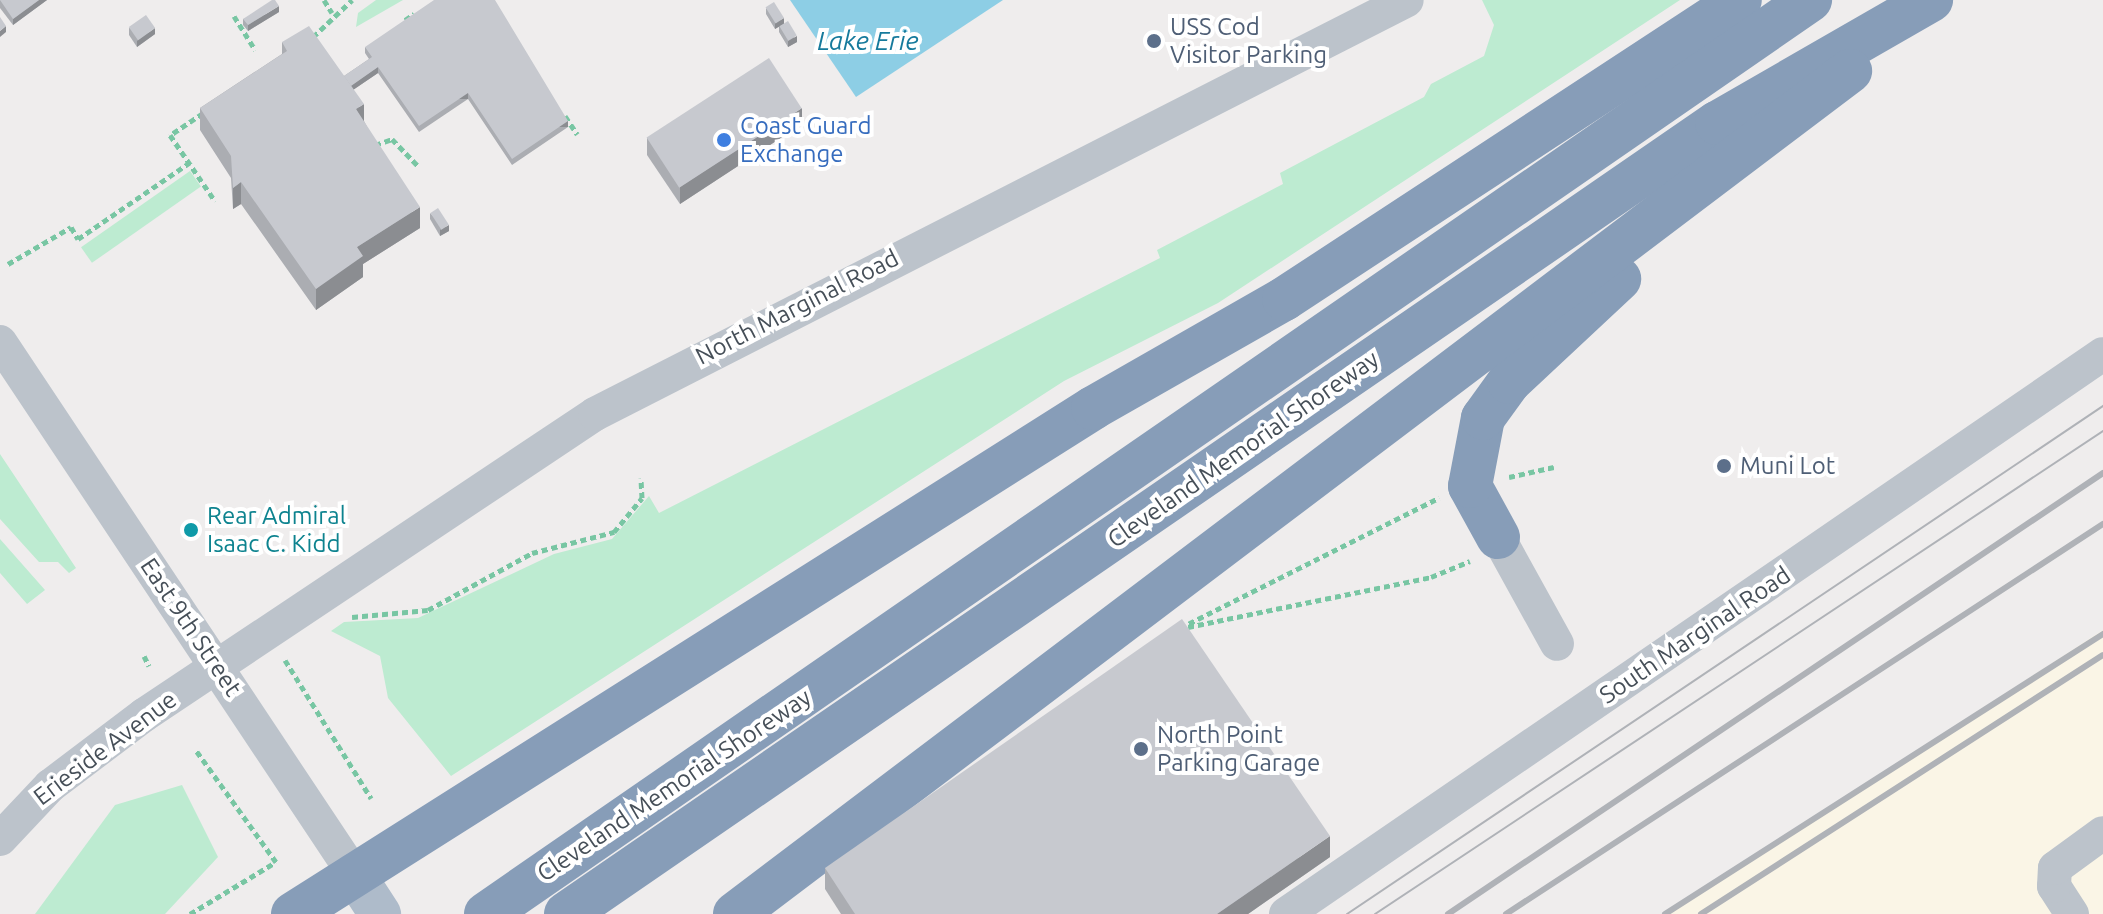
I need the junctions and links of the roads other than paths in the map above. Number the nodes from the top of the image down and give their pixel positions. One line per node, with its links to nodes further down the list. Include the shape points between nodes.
1 (1407, 0): 11 (street, North Marginal Road, via 649,383)
2 (1740, 0): 14 (highway, via 1284,299 1093,408)
3 (1810, 0): 17 (highway, Cleveland Memorial Shoreway)
4 (1931, 0): 18 (highway, Cleveland Memorial Shoreway, via 1717,123)
5 (1940, 0): 6 (highway)
6 (1744, 157): 9 (highway, via 1526,365 1483,418 1470,486); 19 (highway)
7 (0, 342): 11 (street, East 9th Street)
8 (2103, 354): 20 (street, South Marginal Road)
9 (1505, 552): 10 (street)
10 (1557, 644)
11 (217, 666): 13 (street, Erieside Avenue, via 83,760); 14 (street, East 9th Street)
12 (2103, 833): 21 (street, via 2055,868 2054,886)
13 (0, 839)
14 (354, 874): 15 (highway); 16 (main road, East 9th Street)
15 (293, 914)
16 (380, 914)
17 (486, 914)
18 (566, 914)
19 (735, 914)
20 (1286, 914)
21 (2072, 914)

